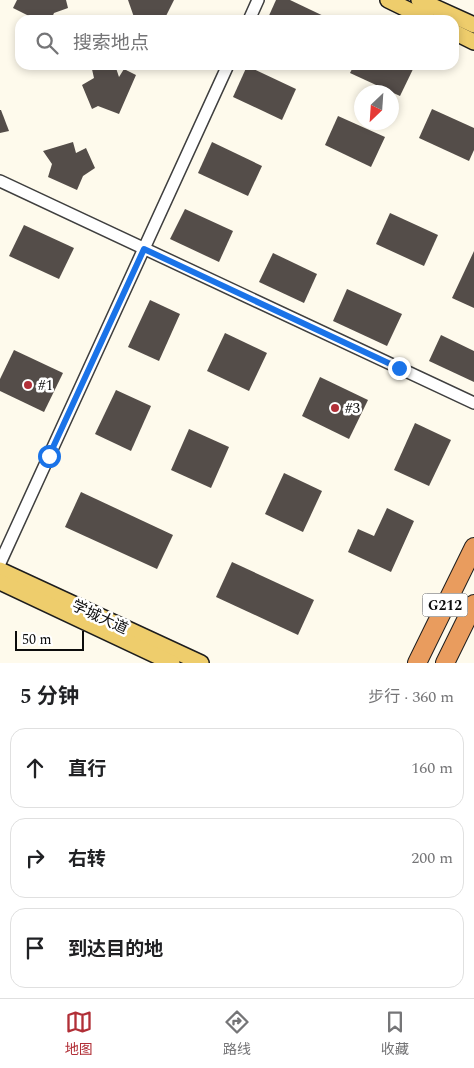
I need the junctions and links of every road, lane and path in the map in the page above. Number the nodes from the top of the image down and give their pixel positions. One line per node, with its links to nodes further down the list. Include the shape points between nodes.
1 (258, 0): 4 (street)
2 (388, 0): 5 (main road)
3 (419, 0): 6 (main road)
4 (251, 15)
5 (419, 15)
6 (452, 15)
7 (459, 18): 8 (main road)
8 (474, 25)
9 (459, 34): 10 (main road)
10 (474, 42)
11 (226, 70): 13 (street)
12 (0, 181): 13 (street)
13 (144, 249): 14 (street); 16 (street)
14 (474, 403)
15 (474, 547): 22 (highway, G212)
16 (0, 563)
17 (0, 570): 21 (main road, 学城大道)
18 (0, 582): 20 (main road, 学城大道)
19 (474, 604): 23 (highway, G212)
20 (172, 663)
21 (200, 663)
22 (417, 663)
23 (445, 663)

